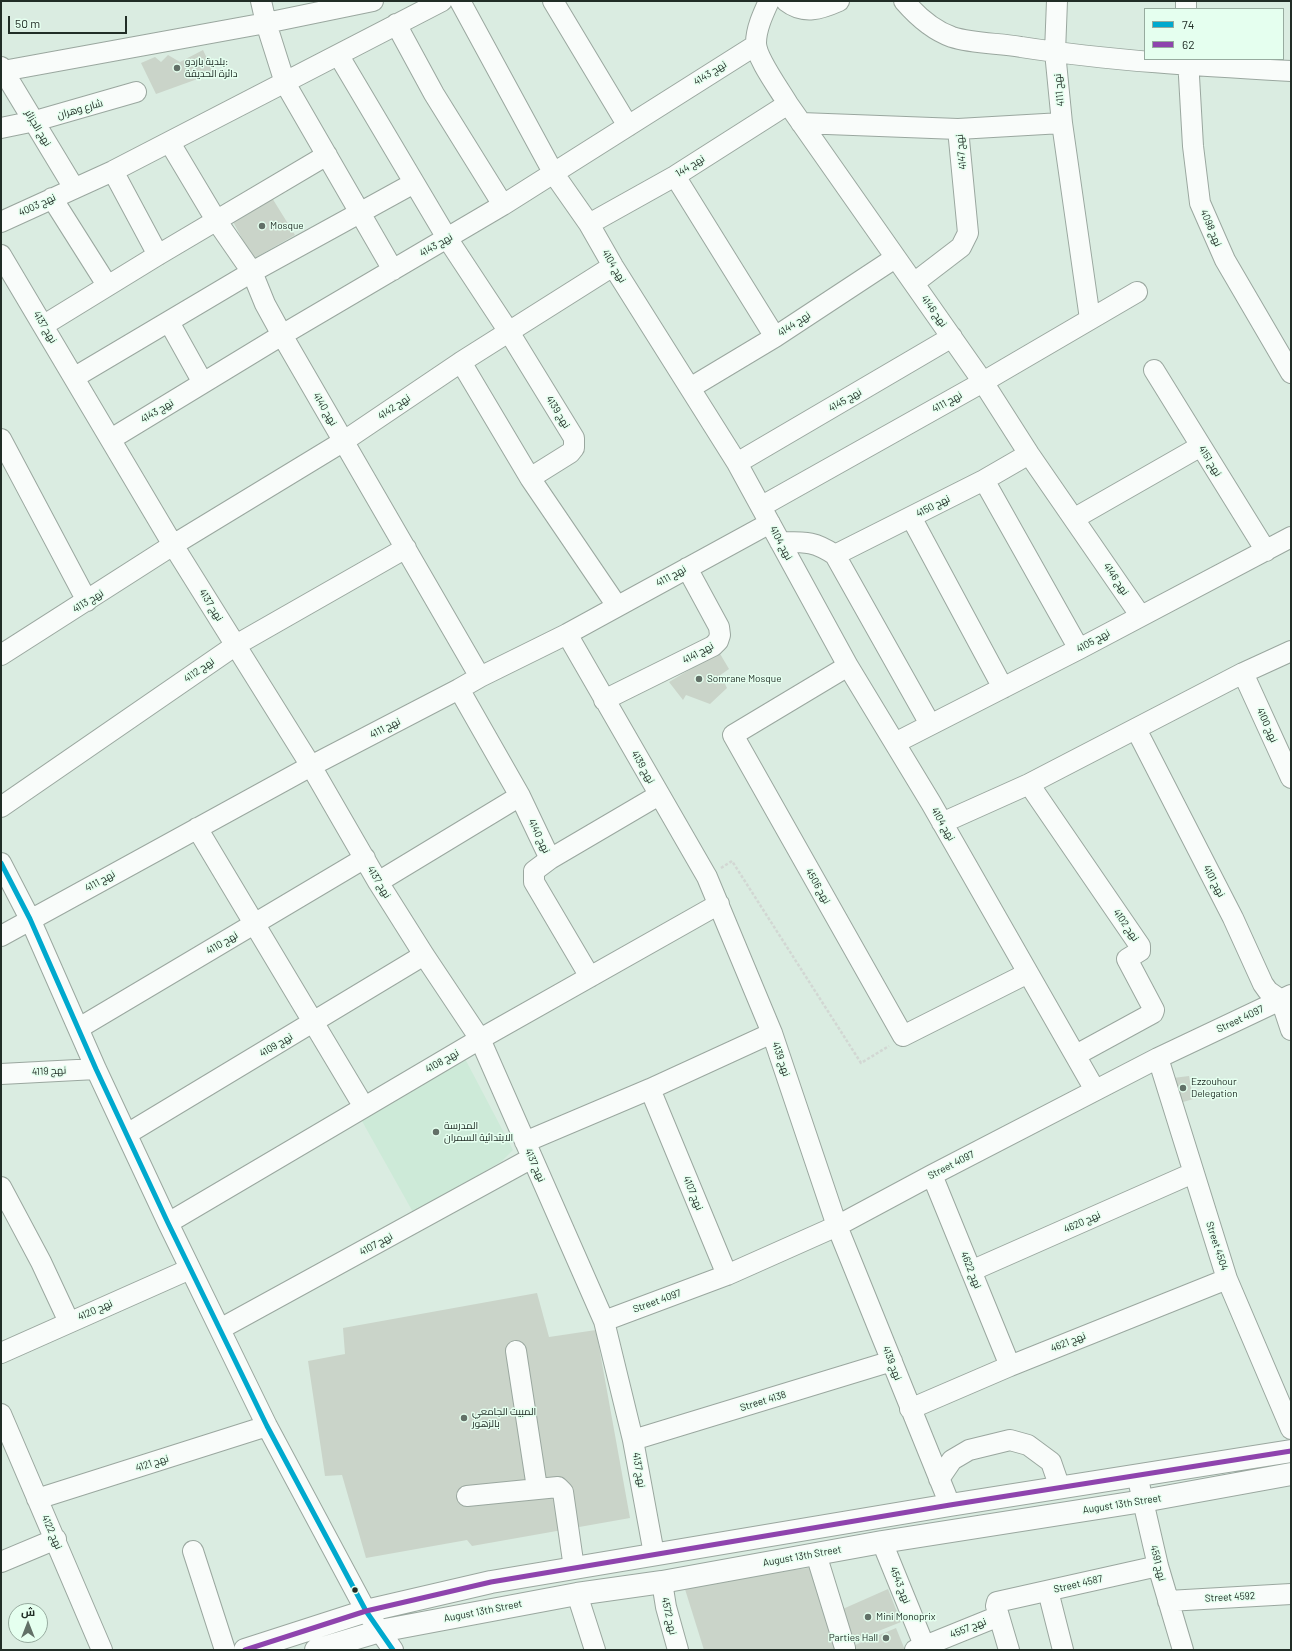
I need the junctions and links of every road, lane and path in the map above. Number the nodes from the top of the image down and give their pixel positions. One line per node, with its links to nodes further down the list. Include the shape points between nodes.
1 (262, 1): 11 (street)
2 (373, 1): 11 (street)
3 (442, 1): 12 (street, نهج 4003)
4 (460, 1): 33 (street, نهج 4104)
5 (553, 1): 27 (street)
6 (769, 1): 13 (street, via 758,31)
7 (786, 1): 8 (street, via 791,5 814,10)
8 (840, 1)
9 (904, 1): 14 (street, via 920,18 952,36)
10 (1057, 1): 14 (street, نهج 4111)
11 (266, 23): 19 (street); 21 (street)
12 (396, 24): 15 (street, نهج 4003); 38 (street, via 434,94)
13 (756, 45): 23 (street, نهج 4146, via 760,57); 27 (street, نهج 4143)
14 (1055, 52): 16 (street); 26 (street, نهج 4111)
15 (339, 56): 21 (street, نهج 4003); 35 (street)
16 (1144, 59)
17 (1161, 60): 18 (street)
18 (1188, 62): 20 (street); 62 (street, نهج 4098, via 1193,146 1200,203 1225,260)
19 (2, 69): 24 (street, نهج الجزائر)
20 (1291, 71)
21 (285, 83): 30 (street, نهج 4003); 31 (street)
22 (136, 92): 24 (street, شارع وهران)
23 (788, 104): 25 (street, نهج 4146); 34 (street, نهج 144)
24 (35, 121): 28 (street, شارع وهران); 36 (street, نهج الجزائر)
25 (801, 123): 29 (street, نهج 4147); 46 (street, نهج 4146)
26 (1062, 124): 29 (street); 53 (street, نهج 4111)
27 (628, 126): 33 (street, نهج 4143)
28 (1, 128)
29 (958, 128): 50 (street, نهج 4147, via 967,218 966,239 961,247)
30 (170, 143): 32 (street, نهج 4003); 40 (street, نهج 4140)
31 (327, 155): 39 (street); 40 (street)
32 (113, 171): 36 (street, نهج 4003); 44 (street)
33 (554, 174): 38 (street, نهج 4143); 42 (street, نهج 4104)
34 (675, 176): 42 (street, نهج 144); 58 (street)
35 (414, 183): 39 (street); 43 (street)
36 (74, 188): 37 (street, نهج 4003)
37 (52, 198): 41 (street, نهج 4003); 51 (street)
38 (503, 205): 43 (street, نهج 4143)
39 (360, 212): 48 (street); 49 (street)
40 (216, 220): 44 (street); 49 (street, نهج 4140)
41 (1, 222)
42 (589, 224): 47 (street, نهج 4104)
43 (447, 238): 48 (street, نهج 4143); 56 (street)
44 (158, 254): 51 (street)
45 (1, 255): 55 (street, نهج 4137)
46 (895, 258): 50 (street, نهج 4146); 58 (street, نهج 4144)
47 (613, 266): 56 (street, نهج 4142); 66 (street, نهج 4104)
48 (393, 270): 57 (street, نهج 4143)
49 (252, 272): 54 (street); 57 (street, نهج 4140, via 265,304)
50 (914, 283): 59 (street, نهج 4146)
51 (107, 285): 55 (street)
52 (1137, 292): 53 (street, نهج 4111)
53 (1090, 319): 64 (street, نهج 4111)
54 (169, 322): 63 (street); 65 (street)
55 (44, 325): 63 (street, نهج 4137)
56 (509, 332): 60 (street, نهج 4142); 73 (street, نهج 4139, via 576,443 570,453)
57 (282, 335): 65 (street, نهج 4143); 69 (street, نهج 4140)
58 (774, 337): 66 (street, نهج 4144)
59 (952, 337): 64 (street, نهج 4146); 72 (street, نهج 4145)
60 (461, 362): 69 (street, نهج 4142); 73 (street)
61 (1154, 370): 70 (street, نهج 4151)
62 (1291, 373)
63 (75, 377): 68 (street, نهج 4137)
64 (983, 382): 71 (street, نهج 4146); 75 (street, نهج 4111)
65 (204, 383): 68 (street, نهج 4143)
66 (690, 388): 72 (street, نهج 4104)
67 (1, 439): 85 (street)
68 (111, 439): 80 (street, نهج 4137)
69 (344, 441): 80 (street, نهج 4142); 81 (street, نهج 4140)
70 (1201, 446): 77 (street); 82 (street, نهج 4151)
71 (1029, 454): 74 (street, نهج 4150); 77 (street, نهج 4146)
72 (737, 463): 75 (street, نهج 4104)
73 (530, 478): 86 (street)
74 (984, 480): 76 (street, نهج 4150); 90 (street)
75 (766, 515): 79 (street, نهج 4104); 84 (street, نهج 4111)
76 (911, 517): 83 (street, نهج 4150); 96 (street)
77 (1075, 518): 87 (street, نهج 4146)
78 (1291, 537): 82 (street, نهج 4105)
79 (780, 542): 83 (street, via 819,545); 93 (street, نهج 4104)
80 (173, 545): 85 (street, نهج 4113); 89 (street, نهج 4137)
81 (406, 548): 89 (street, نهج 4112); 95 (street, نهج 4140)
82 (1266, 551): 87 (street, نهج 4105)
83 (835, 555): 99 (street)
84 (687, 568): 86 (street, نهج 4111); 98 (street, نهج 4141, via 719,627 718,641 713,646)
85 (88, 601): 92 (street, نهج 4113)
86 (617, 606): 88 (street, نهج 4111)
87 (1140, 615): 90 (street, نهج 4105)
88 (567, 634): 95 (street, نهج 4111); 98 (street, نهج 4139)
89 (236, 645): 102 (street, نهج 4137); 107 (street, نهج 4112)
90 (1079, 649): 96 (street, نهج 4105)
91 (1291, 651): 94 (street)
92 (1, 654)
93 (848, 666): 101 (street, نهج 4104); 127 (street, نهج 4506, via 734,735)
94 (1243, 673): 100 (street); 103 (street, نهج 4100)
95 (480, 677): 97 (street, نهج 4111)
96 (1003, 688): 99 (street, نهج 4105)
97 (459, 689): 102 (street, نهج 4111); 106 (street, نهج 4140)
98 (604, 700): 105 (street, نهج 4139)
99 (930, 724): 101 (street, نهج 4105)
100 (1136, 729): 104 (street); 122 (street, نهج 4101, via 1233,918 1263,984 1273,995)
101 (895, 743): 108 (street, نهج 4104)
102 (310, 766): 109 (street, نهج 4111); 110 (street, نهج 4137)
103 (1291, 778)
104 (1029, 784): 108 (street); 129 (street, نهج 4102, via 1141,947 1140,951 1127,959 1154,1010 1143,1019)
105 (659, 795): 111 (street); 113 (street, نهج 4139)
106 (520, 796): 111 (street, نهج 4140); 114 (street)
107 (1, 807)
108 (942, 823): 120 (street, نهج 4104)
109 (197, 828): 116 (street, نهج 4111); 117 (street)
110 (365, 858): 114 (street, نهج 4137); 117 (street, نهج 4110)
111 (550, 858): 121 (street, نهج 4140, via 534,871 534,882)
112 (1, 863): 116 (street)
113 (707, 876): 115 (street, نهج 4139); 127 (path, via 732,861 861,1063)
114 (378, 882): 119 (street, نهج 4137)
115 (719, 904): 121 (street, نهج 4108); 126 (street, نهج 4139)
116 (30, 919): 118 (street, نهج 4111); 124 (street)
117 (254, 924): 123 (street); 124 (street, نهج 4110)
118 (1, 936)
119 (424, 955): 123 (street, نهج 4109); 128 (street, نهج 4137)
120 (1028, 973): 127 (street); 129 (street, نهج 4104)
121 (590, 977): 128 (street, نهج 4108)
122 (1286, 998): 125 (street); 130 (street, Street 4097)
123 (314, 1022): 135 (street); 136 (street, نهج 4109)
124 (79, 1028): 131 (street)
125 (1291, 1030)
126 (772, 1033): 133 (street, نهج 4107); 142 (street, نهج 4139)
127 (903, 1036)
128 (480, 1039): 135 (street, نهج 4108); 137 (street, نهج 4137)
129 (1076, 1055): 134 (street, نهج 4104)
130 (1158, 1058): 134 (street, Street 4097); 138 (street, Street 4504)
131 (96, 1069): 132 (street, نهج 4119); 136 (street)
132 (1, 1074)
133 (650, 1089): 137 (street, نهج 4107); 145 (street, نهج 4107)
134 (1095, 1090): 139 (street, Street 4097)
135 (364, 1107): 141 (street, نهج 4108)
136 (127, 1134): 141 (street)
137 (528, 1150): 147 (street, نهج 4137); 149 (street, نهج 4107)
138 (1193, 1173): 144 (street, نهج 4620); 146 (street, Street 4504)
139 (932, 1174): 142 (street, Street 4097); 144 (street, نهج 4622)
140 (1, 1187): 148 (street)
141 (168, 1224): 143 (street)
142 (837, 1226): 145 (street, Street 4097); 152 (street, نهج 4139)
143 (190, 1269): 148 (street, نهج 4120); 149 (street)
144 (971, 1271): 153 (street, نهج 4622)
145 (727, 1275): 147 (street, Street 4097)
146 (1227, 1279): 153 (street, نهج 4621); 157 (street, Street 4504)
147 (604, 1321): 158 (street, نهج 4137)
148 (69, 1322): 151 (street, نهج 4120)
149 (220, 1329): 156 (street)
150 (516, 1351): 163 (street)
151 (1, 1353)
152 (892, 1361): 154 (street, نهج 4139); 158 (street, Street 4138)
153 (1010, 1366): 154 (street, نهج 4621)
154 (910, 1408): 162 (street, نهج 4139)
155 (1, 1414): 166 (street, نهج 4122)
156 (267, 1426): 166 (street, نهج 4121); 182 (street)
157 (1291, 1429)
158 (633, 1440): 172 (street, نهج 4137)
159 (1291, 1451): 161 (main road)
160 (1291, 1474): 167 (main road, August 13th Street)
161 (1137, 1476): 164 (main road); 167 (street, نهج 4591)
162 (939, 1479): 164 (street, via 952,1460 969,1450 1010,1440 1028,1445 1051,1462); 168 (street, نهج 4139)
163 (537, 1488): 165 (street); 176 (street, via 558,1487 563,1492)
164 (1060, 1488): 168 (main road)
165 (467, 1496)
166 (37, 1499): 169 (street, نهج 4122)
167 (1143, 1501): 170 (main road, August 13th Street); 175 (street, نهج 4591)
168 (950, 1505): 172 (main road)
169 (56, 1539): 174 (street); 187 (street, نهج 4122)
170 (882, 1542): 173 (main road, August 13th Street); 186 (street, نهج 4543)
171 (194, 1551): 188 (street)
172 (654, 1554): 176 (main road)
173 (816, 1554): 177 (main road, August 13th Street); 185 (street)
174 (1, 1562)
175 (1158, 1566): 178 (street, Street 4587); 181 (street, نهج 4591)
176 (574, 1568): 182 (main road, via 445,1592)
177 (662, 1582): 179 (main road, August 13th Street); 193 (street, نهج 4572)
178 (1048, 1591): 183 (street, Street 4587, via 1001,1600 996,1604); 195 (street)
179 (577, 1594): 184 (main road, August 13th Street); 192 (street)
180 (1291, 1594): 181 (street, Street 4592)
181 (1168, 1601): 196 (street, نهج 4591)
182 (366, 1611): 184 (street); 189 (main road)
183 (999, 1616): 186 (street, نهج 4557); 194 (street)
184 (380, 1631): 190 (main road, August 13th Street); 191 (street)
185 (845, 1648)
186 (922, 1649)
187 (102, 1650)
188 (225, 1650)
189 (245, 1650)
190 (316, 1650)
191 (394, 1650)
192 (595, 1650)
193 (678, 1650)
194 (1008, 1650)
195 (1063, 1650)
196 (1183, 1650)

